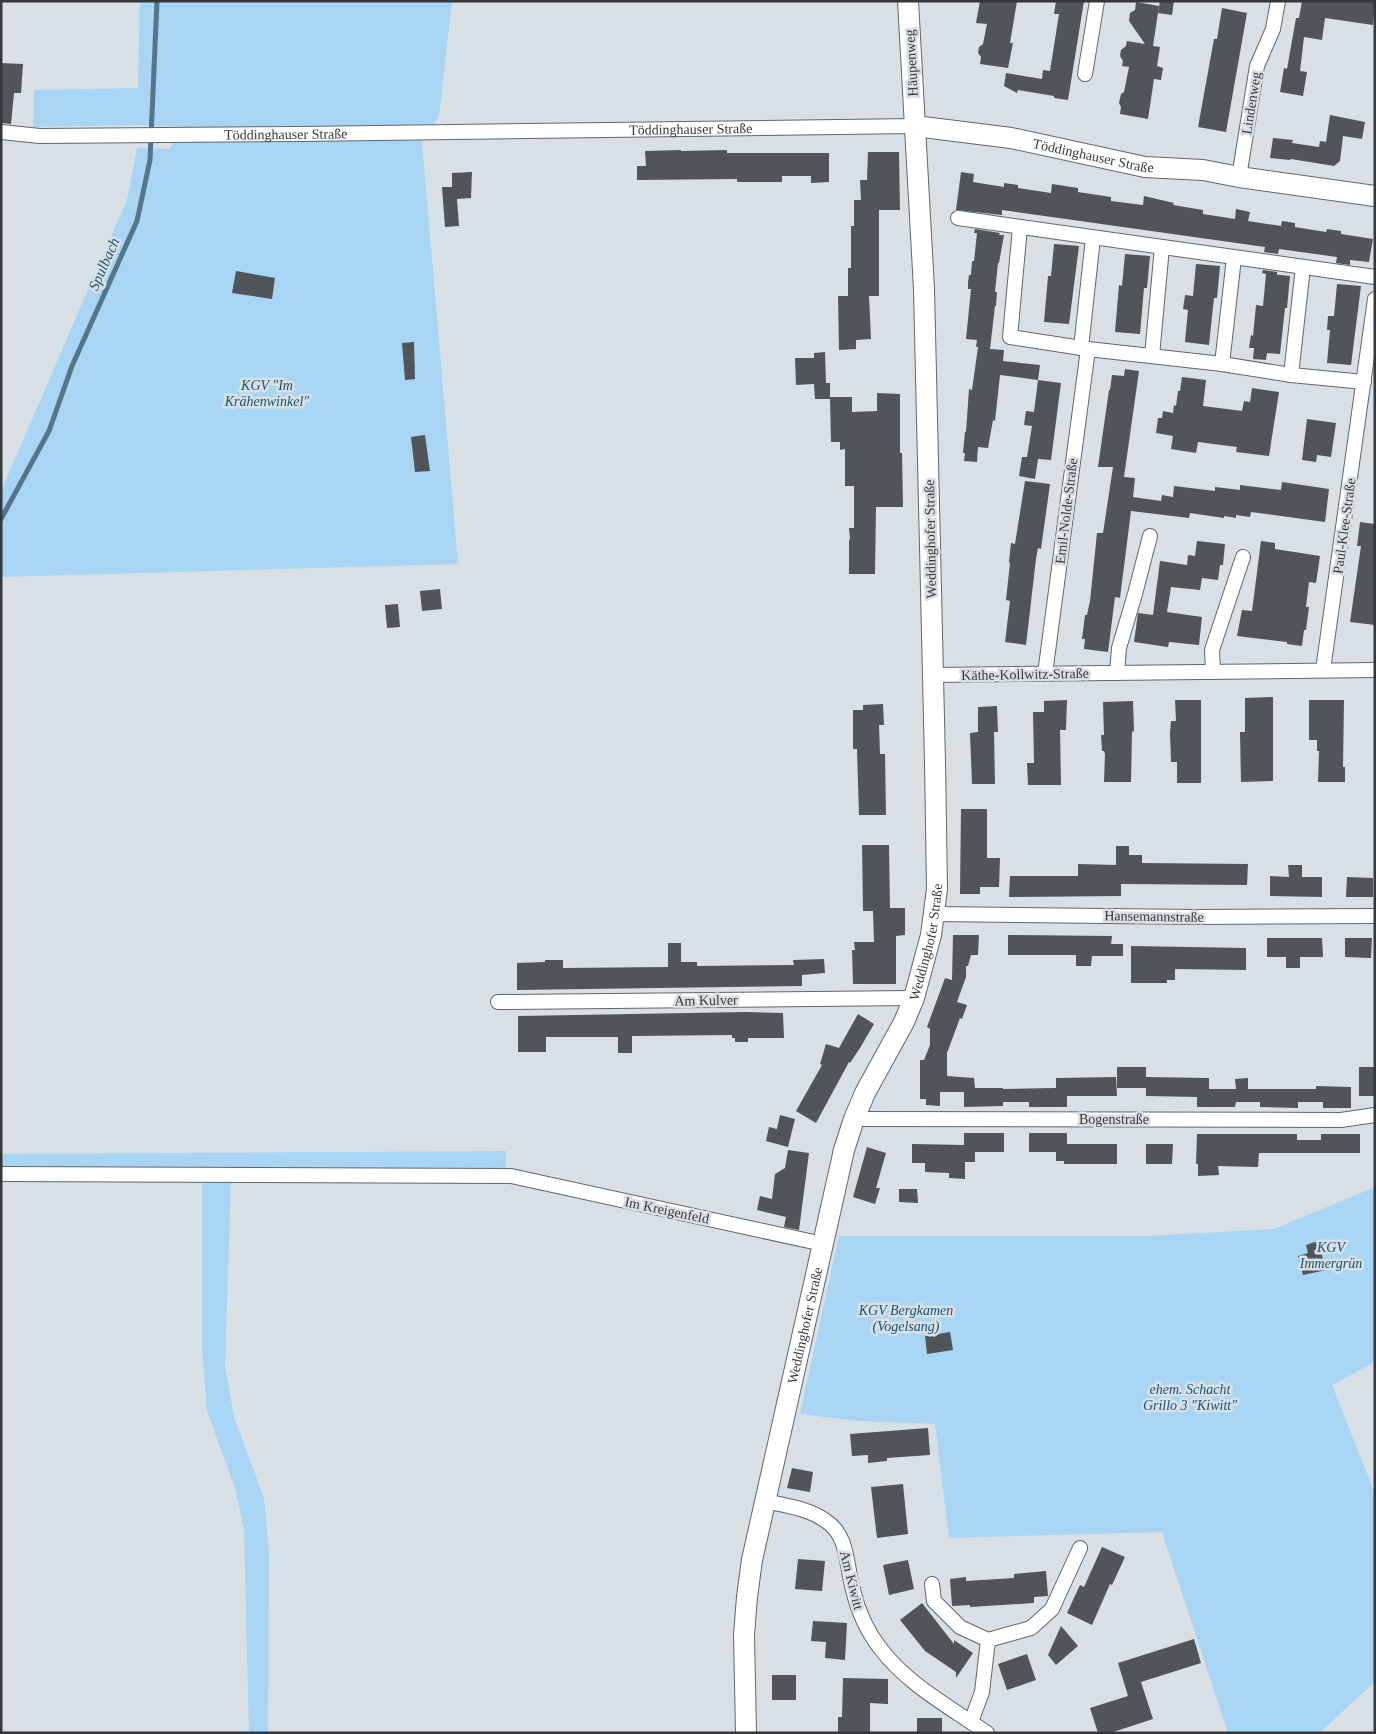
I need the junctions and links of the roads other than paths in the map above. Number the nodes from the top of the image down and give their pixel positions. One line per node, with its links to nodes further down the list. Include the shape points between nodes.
1 (908, 1): 5 (street, Häupenweg)
2 (1097, 1): 4 (street)
3 (1278, 1): 7 (street, Lindenweg, via 1273,29 1257,66)
4 (1085, 74)
5 (915, 126): 6 (street, Töddinghauser Straße, via 40,136); 7 (street, Töddinghauser Straße, via 1011,138 1145,167 1203,170); 29 (street, Weddinghofer Straße, via 924,289)
6 (1, 132)
7 (1239, 177): 8 (street, Töddinghauser Straße)
8 (1375, 196)
9 (958, 218): 10 (street)
10 (1020, 227): 11 (street); 17 (street, via 1010,337)
11 (1093, 238): 12 (street); 17 (street, Emil-Nolde-Straße)
12 (1162, 247): 13 (street); 18 (street)
13 (1234, 258): 14 (street); 19 (street)
14 (1303, 267): 15 (street); 20 (street)
15 (1375, 277)
16 (1375, 299): 21 (street, Paul-Klee-Straße)
17 (1084, 349): 18 (street); 28 (street, Emil-Nolde-Straße)
18 (1152, 356): 19 (street)
19 (1222, 364): 20 (street)
20 (1291, 375): 21 (street)
21 (1364, 382): 24 (street, Paul-Klee-Straße)
22 (1150, 536): 27 (street, via 1118,648)
23 (1243, 556): 26 (street, via 1212,650)
24 (1323, 670): 25 (street, Käthe-Kollwitz-Straße); 26 (street, Käthe-Kollwitz-Straße)
25 (1375, 670)
26 (1213, 672): 27 (street, Käthe-Kollwitz-Straße)
27 (1117, 673): 28 (street, Käthe-Kollwitz-Straße)
28 (1045, 674): 29 (street, Käthe-Kollwitz-Straße)
29 (933, 675): 30 (street, Weddinghofer Straße, via 937,862)
30 (934, 914): 31 (street, Hansemannstraße); 32 (street, Weddinghofer Straße, via 926,959)
31 (1375, 916)
32 (914, 998): 33 (street, Am Kulver); 35 (street, Weddinghofer Straße)
33 (498, 1002)
34 (1375, 1115): 35 (street, Bogenstraße, via 1341,1120)
35 (854, 1119): 37 (street, Weddinghofer Straße)
36 (1, 1174): 37 (street, Im Kreigenfeld, via 511,1176)
37 (823, 1244): 38 (street, Weddinghofer Straße)
38 (765, 1501): 42 (street, Am Kiwitt, via 806,1510 836,1529 846,1551 859,1611 879,1647 910,1680); 43 (street, Weddinghofer Straße, via 747,1597 744,1635)
39 (1080, 1548): 41 (street, via 1052,1609 1031,1628)
40 (932, 1584): 41 (street, via 934,1601 960,1627)
41 (988, 1640): 42 (street, via 982,1692)
42 (971, 1722): 44 (street, Am Kiwitt)
43 (746, 1733)
44 (987, 1733)

